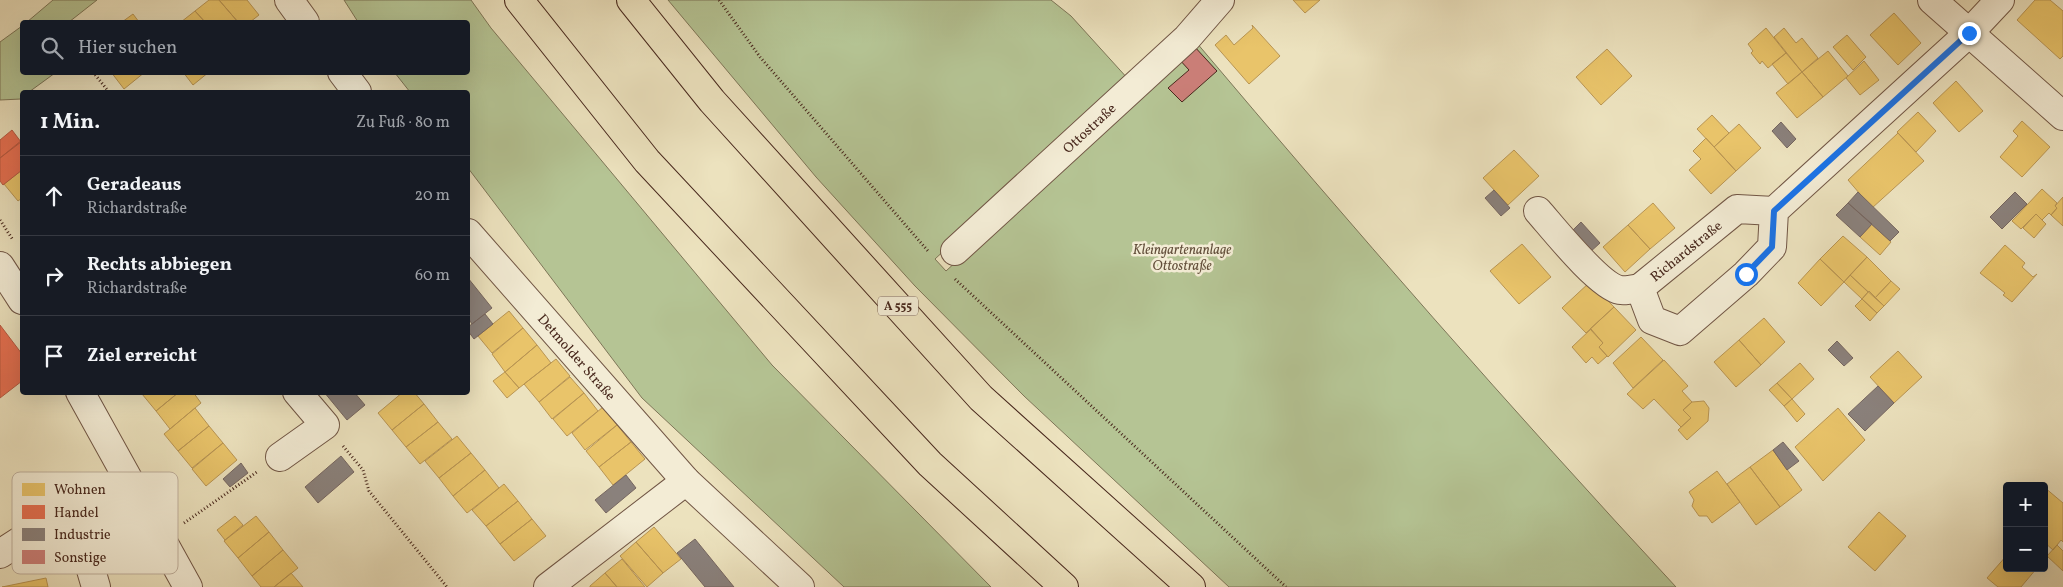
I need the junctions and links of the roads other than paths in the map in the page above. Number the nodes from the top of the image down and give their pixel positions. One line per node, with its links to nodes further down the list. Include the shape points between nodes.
1 (289, 0): 7 (street)
2 (519, 0): 32 (highway, via 648,161 930,464)
3 (631, 0): 33 (highway, A 555, via 712,101 981,398)
4 (1220, 0): 15 (street, Ottostraße, via 1187,38)
5 (1932, 0): 8 (street)
6 (2000, 0): 8 (street)
7 (304, 20)
8 (1969, 33): 11 (street); 13 (street)
9 (344, 75): 10 (street)
10 (356, 90)
11 (2063, 116)
12 (1538, 211): 17 (street, via 1607,284 1620,290)
13 (1774, 211): 17 (street, Richardstraße, via 1737,209); 17 (street, Richardstraße, via 1772,247 1680,331 1652,320)
14 (470, 235): 23 (street, Detmolder Straße)
15 (944, 254)
16 (0, 266): 18 (street)
17 (1640, 288)
18 (20, 297)
19 (82, 395): 22 (street)
20 (300, 395): 21 (street, via 325,425)
21 (280, 456)
22 (124, 472)
23 (686, 480): 30 (street); 31 (street, Detmolder Straße)
24 (12, 546): 25 (street)
25 (0, 554)
26 (178, 569): 29 (street)
27 (92, 574): 28 (street)
28 (96, 587)
29 (188, 587)
30 (548, 587)
31 (800, 587)
32 (1064, 587)
33 (1191, 587)

